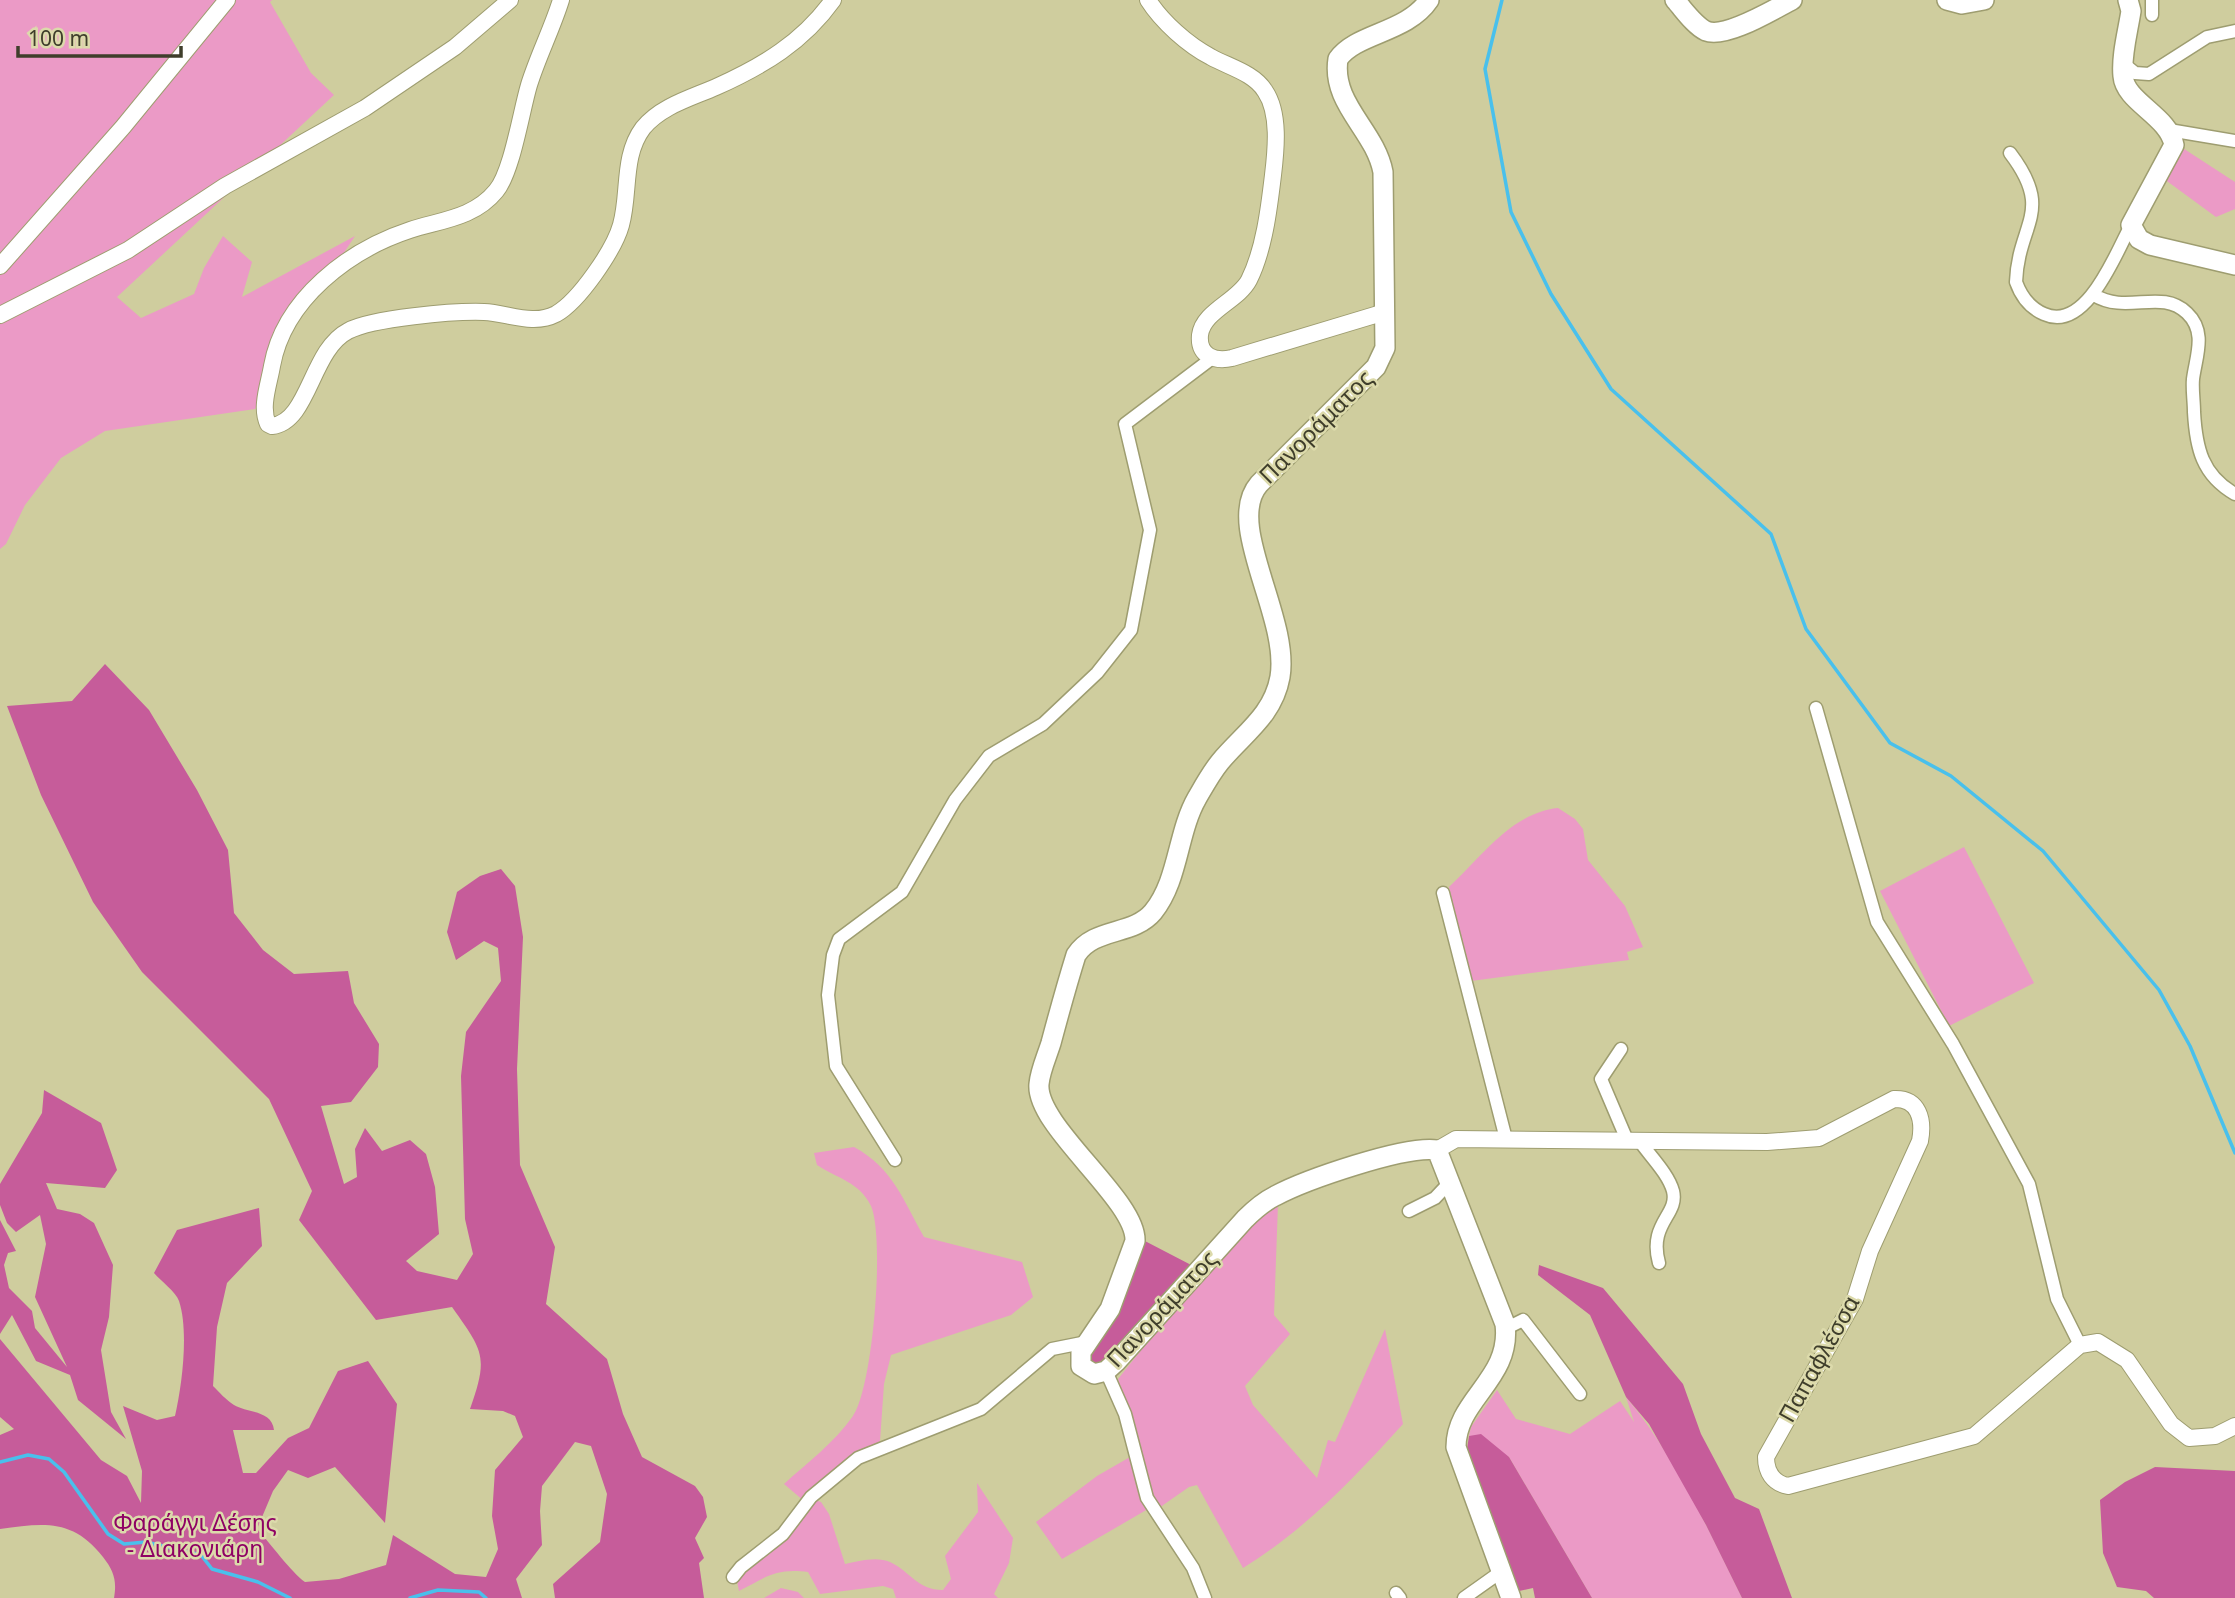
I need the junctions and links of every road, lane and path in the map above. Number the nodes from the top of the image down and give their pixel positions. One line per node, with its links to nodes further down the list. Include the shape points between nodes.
1 (227, 0): 21 (street)
2 (510, 0): 24 (street, via 455,47 365,108 236,180 128,250)
3 (561, 0): 4 (street, via 530,81 498,189 469,213 364,248 316,289 281,335 265,408 268,424 287,422 322,354 349,330 457,314 483,312 541,319 556,314 589,279 615,241 629,160 645,125 670,107 763,65 803,36)
4 (833, 0)
5 (1148, 0): 25 (street, via 1195,47 1258,83 1271,104 1276,133 1264,227 1249,278 1202,327 1202,347)
6 (1429, 0): 23 (main road, via 1411,19 1342,54 1336,69 1341,95 1382,164)
7 (1675, 0): 8 (main road, via 1703,29 1716,33)
8 (1792, 0)
9 (1947, 0): 10 (main road, via 1962,4)
10 (1984, 0)
11 (2128, 0): 15 (main road, via 2131,10)
12 (2152, 0): 13 (street)
13 (2152, 15)
14 (2235, 31): 15 (street, via 2207,37 2149,74 2135,73)
15 (2124, 64): 16 (main road, via 2129,89)
16 (2169, 130): 17 (street); 19 (main road, via 2174,145)
17 (2235, 141)
18 (2010, 153): 22 (street, via 2033,192 2030,227 2016,276 2018,289 2034,309 2052,317 2067,315)
19 (2131, 225): 20 (main road, via 2139,239 2150,245); 22 (street)
20 (2235, 265)
21 (0, 266)
22 (2094, 295): 26 (street, via 2112,304 2168,302 2189,315 2199,335 2192,383 2199,452 2211,477)
23 (1385, 312): 25 (street, via 1239,356); 38 (main road, Πανοράματος, via 1385,348 1376,368 1259,484 1248,503 1247,529 1282,647 1280,678 1270,706 1219,763 1195,802 1162,898 1144,920 1080,948 1066,988 1040,1094 1049,1113 1136,1231 1110,1309)
24 (0, 315)
25 (1211, 359): 33 (street, via 1125,424 1150,530 1131,631 1097,673 1043,724 989,756 955,800 902,892 839,939 828,995 836,1066)
26 (2235, 494)
27 (1816, 708): 39 (street, via 1877,922 1953,1044 2029,1184 2057,1299)
28 (1443, 893): 30 (street)
29 (1621, 1049): 31 (street, via 1601,1079)
30 (1506, 1139): 31 (street, Παπαφλέσσα); 32 (street, Παπαφλέσσα, via 1456,1139)
31 (1633, 1140): 36 (street, via 1672,1187 1674,1197 1655,1239); 39 (street, Παπαφλέσσα, via 1811,1139 1894,1100 1909,1101 1921,1116 1920,1141 1870,1251 1854,1299 1766,1457 1769,1473 1780,1484 1788,1486 1973,1436)
32 (1437, 1150): 34 (main road); 40 (main road, Πανοράματος, via 1335,1173 1266,1200)
33 (895, 1160)
34 (1451, 1181): 35 (street, via 1435,1198); 37 (main road)
35 (1409, 1211)
36 (1659, 1264)
37 (1505, 1329): 41 (street, via 1523,1320); 43 (main road, via 1501,1363 1464,1418 1456,1440)
38 (1087, 1342): 40 (main road, Πανοράματος, via 1081,1366 1089,1373); 44 (street, via 1052,1349 981,1409 858,1458 810,1497 783,1534)
39 (2080, 1345): 42 (street, via 2098,1342 2121,1355 2171,1424 2189,1438 2215,1436)
40 (1106, 1371): 45 (street, via 1125,1415 1147,1497 1193,1568)
41 (1580, 1394)
42 (2235, 1426)
43 (1502, 1571): 46 (street); 47 (main road)
44 (733, 1577)
45 (1205, 1598)
46 (1464, 1598)
47 (1511, 1598)

